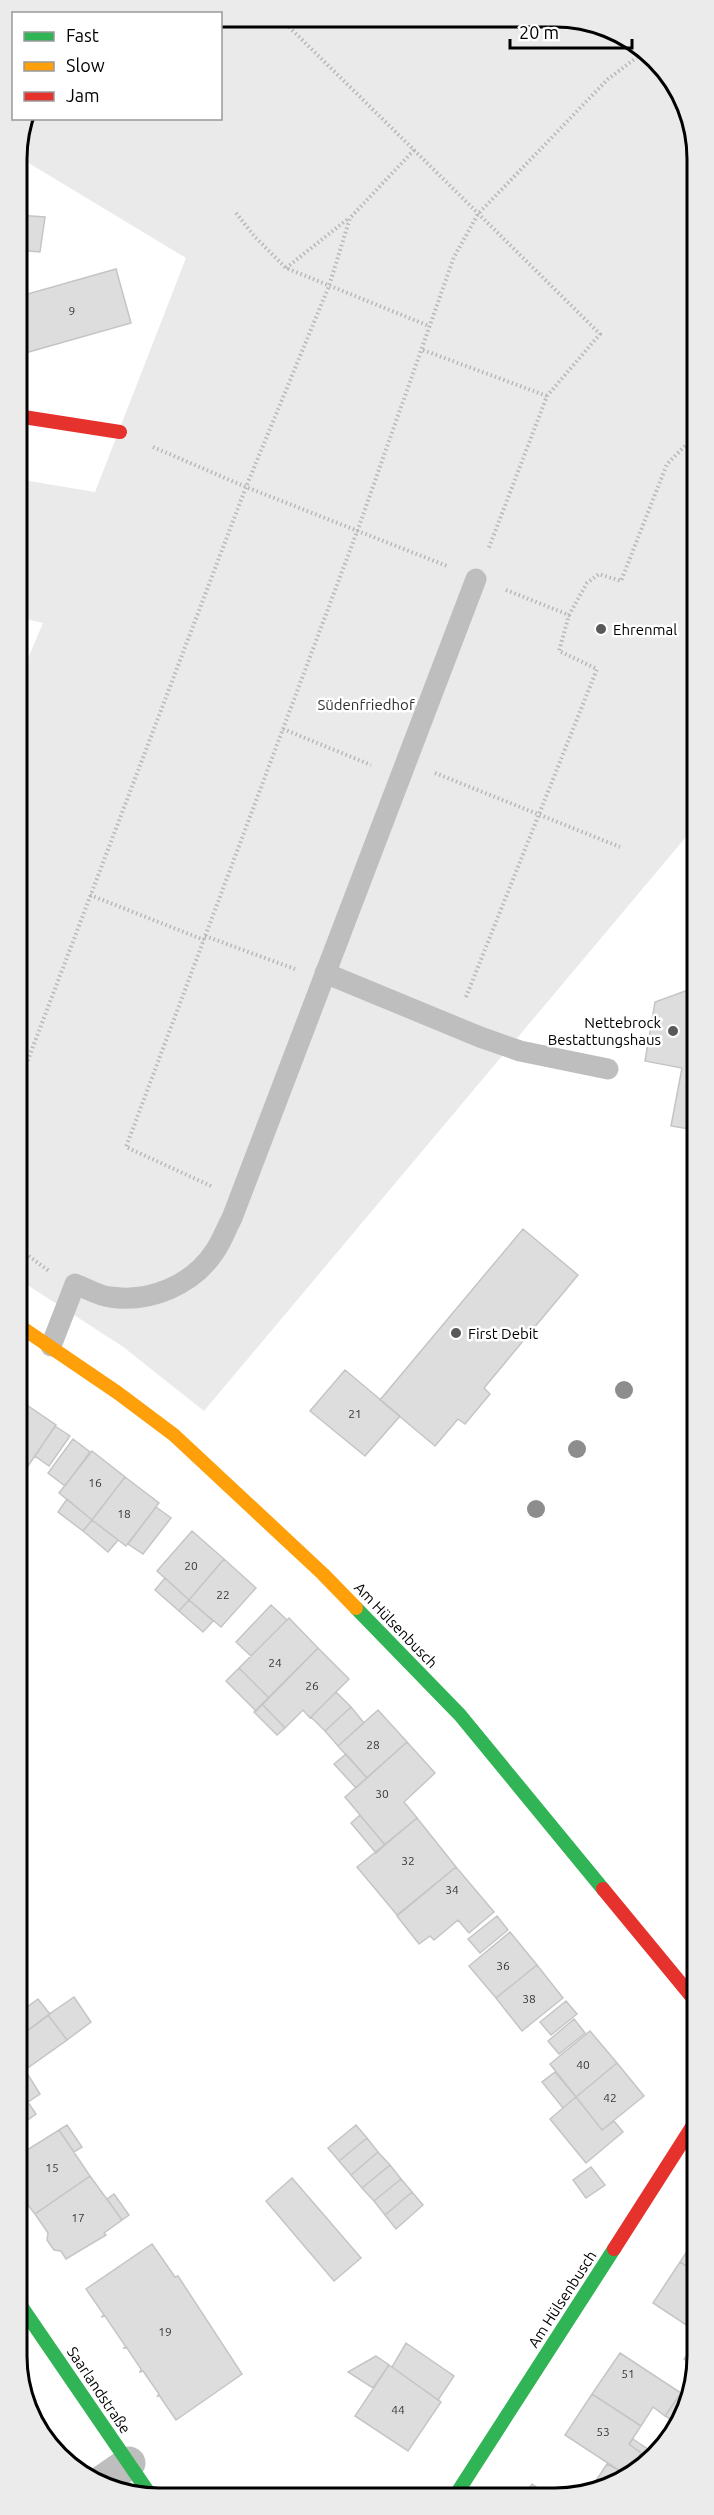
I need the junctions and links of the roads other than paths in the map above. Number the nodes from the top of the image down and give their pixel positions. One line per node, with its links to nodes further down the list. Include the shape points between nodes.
1 (27, 418): 2 (street)
2 (120, 432)
3 (476, 579): 4 (lane)
4 (324, 976): 5 (lane, via 520,1051); 7 (lane, via 215,1251 198,1272 168,1290 143,1298 108,1298 75,1284)
5 (608, 1070)
6 (27, 1331): 7 (street, Am Hülsenbusch)
7 (51, 1346): 8 (street, Am Hülsenbusch, via 174,1435 323,1574 460,1715)
8 (687, 1991)
9 (687, 2135): 13 (street, Am Hülsenbusch)
10 (27, 2317): 11 (street, Saarlandstraße)
11 (116, 2472): 12 (street, Saarlandstraße)
12 (136, 2486)
13 (460, 2488)

